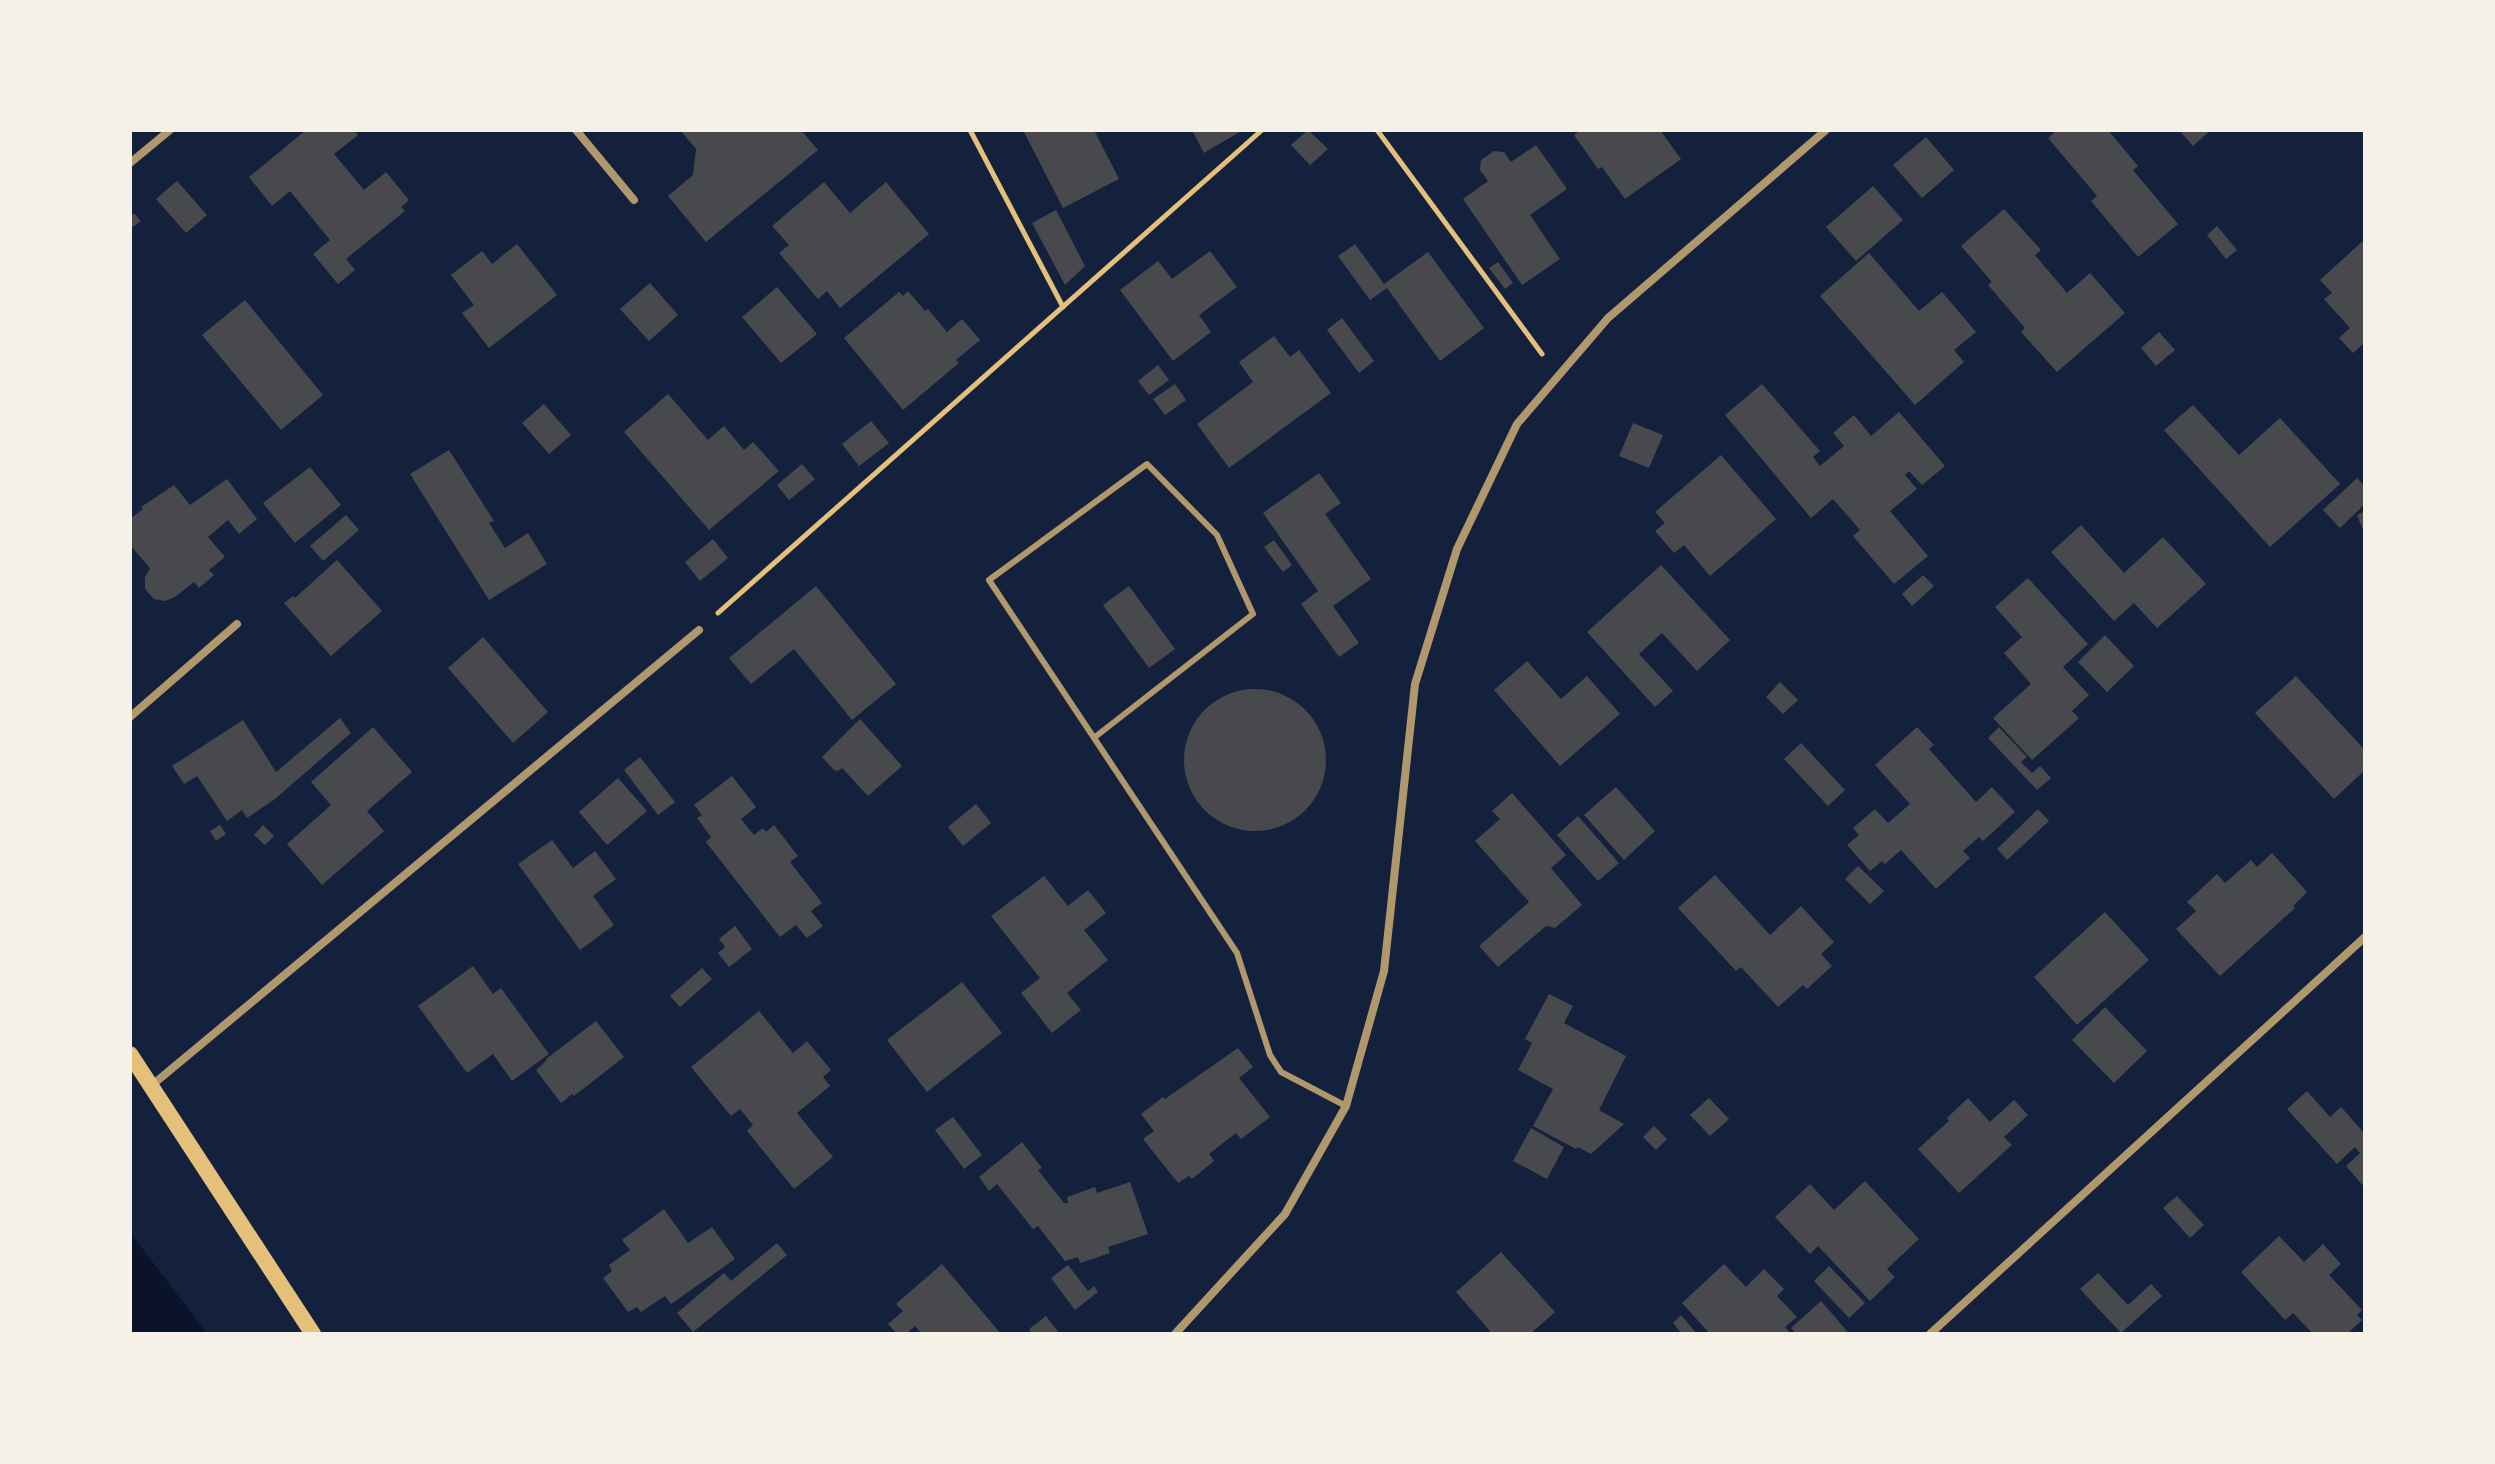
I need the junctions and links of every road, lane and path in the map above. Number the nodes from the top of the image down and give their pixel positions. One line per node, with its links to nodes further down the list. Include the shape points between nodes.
1 (170, 130): 7 (street)
2 (576, 130): 8 (street)
3 (970, 130): 9 (path)
4 (1262, 130): 9 (path)
5 (1377, 130): 10 (path)
6 (1826, 130): 10 (street, via 1608,318)
7 (130, 163)
8 (634, 200)
9 (1063, 307): 12 (path)
10 (1558, 376): 18 (street, via 1517,424 1457,549 1415,684 1384,971)
11 (237, 624): 13 (street)
12 (699, 630): 17 (street)
13 (130, 717)
14 (1095, 737): 14 (lane, via 989,580 1147,464 1217,535 1253,614); 18 (lane, via 1237,953 1270,1055 1281,1072)
15 (2365, 937): 21 (street)
16 (130, 1054): 17 (main road)
17 (151, 1086): 20 (main road)
18 (1346, 1106): 19 (street, via 1285,1214)
19 (1179, 1333)
20 (313, 1334)
21 (1930, 1334)

